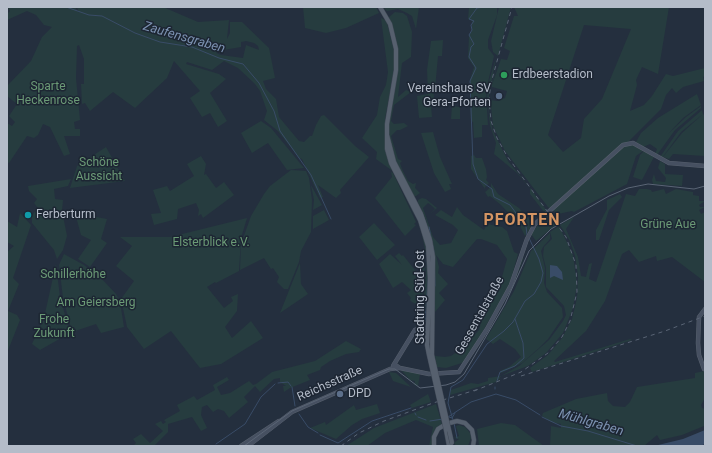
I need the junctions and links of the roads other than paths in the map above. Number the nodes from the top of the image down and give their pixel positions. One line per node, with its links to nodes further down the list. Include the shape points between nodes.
1 (380, 7): 4 (main road, Stadtring Süd-Ost, via 392,30 396,49 396,70 385,140 389,158 420,220 427,241 430,268)
2 (705, 166): 7 (main road, Gessentalstraße, via 669,163 633,143 627,143 535,224 511,285 487,329 458,372 429,374)
3 (705, 309): 9 (main road, via 699,317 698,343)
4 (430, 329): 5 (main road, via 415,330); 11 (main road, Stadtring Süd-Ost, bridge, via 430,355)
5 (398, 357): 6 (main road); 7 (main road)
6 (394, 364): 7 (main road); 8 (main road)
7 (400, 368): 8 (main road)
8 (390, 369): 10 (main road, Reichsstraße, via 297,409)
9 (704, 369)
10 (280, 421): 12 (main road, Reichsstraße); 13 (main road, Reichsstraße)
11 (450, 445)
12 (241, 446)
13 (248, 446)
14 (435, 446): 15 (main road, via 436,433 442,427 453,423 465,423 471,428 474,436)
15 (471, 446)

